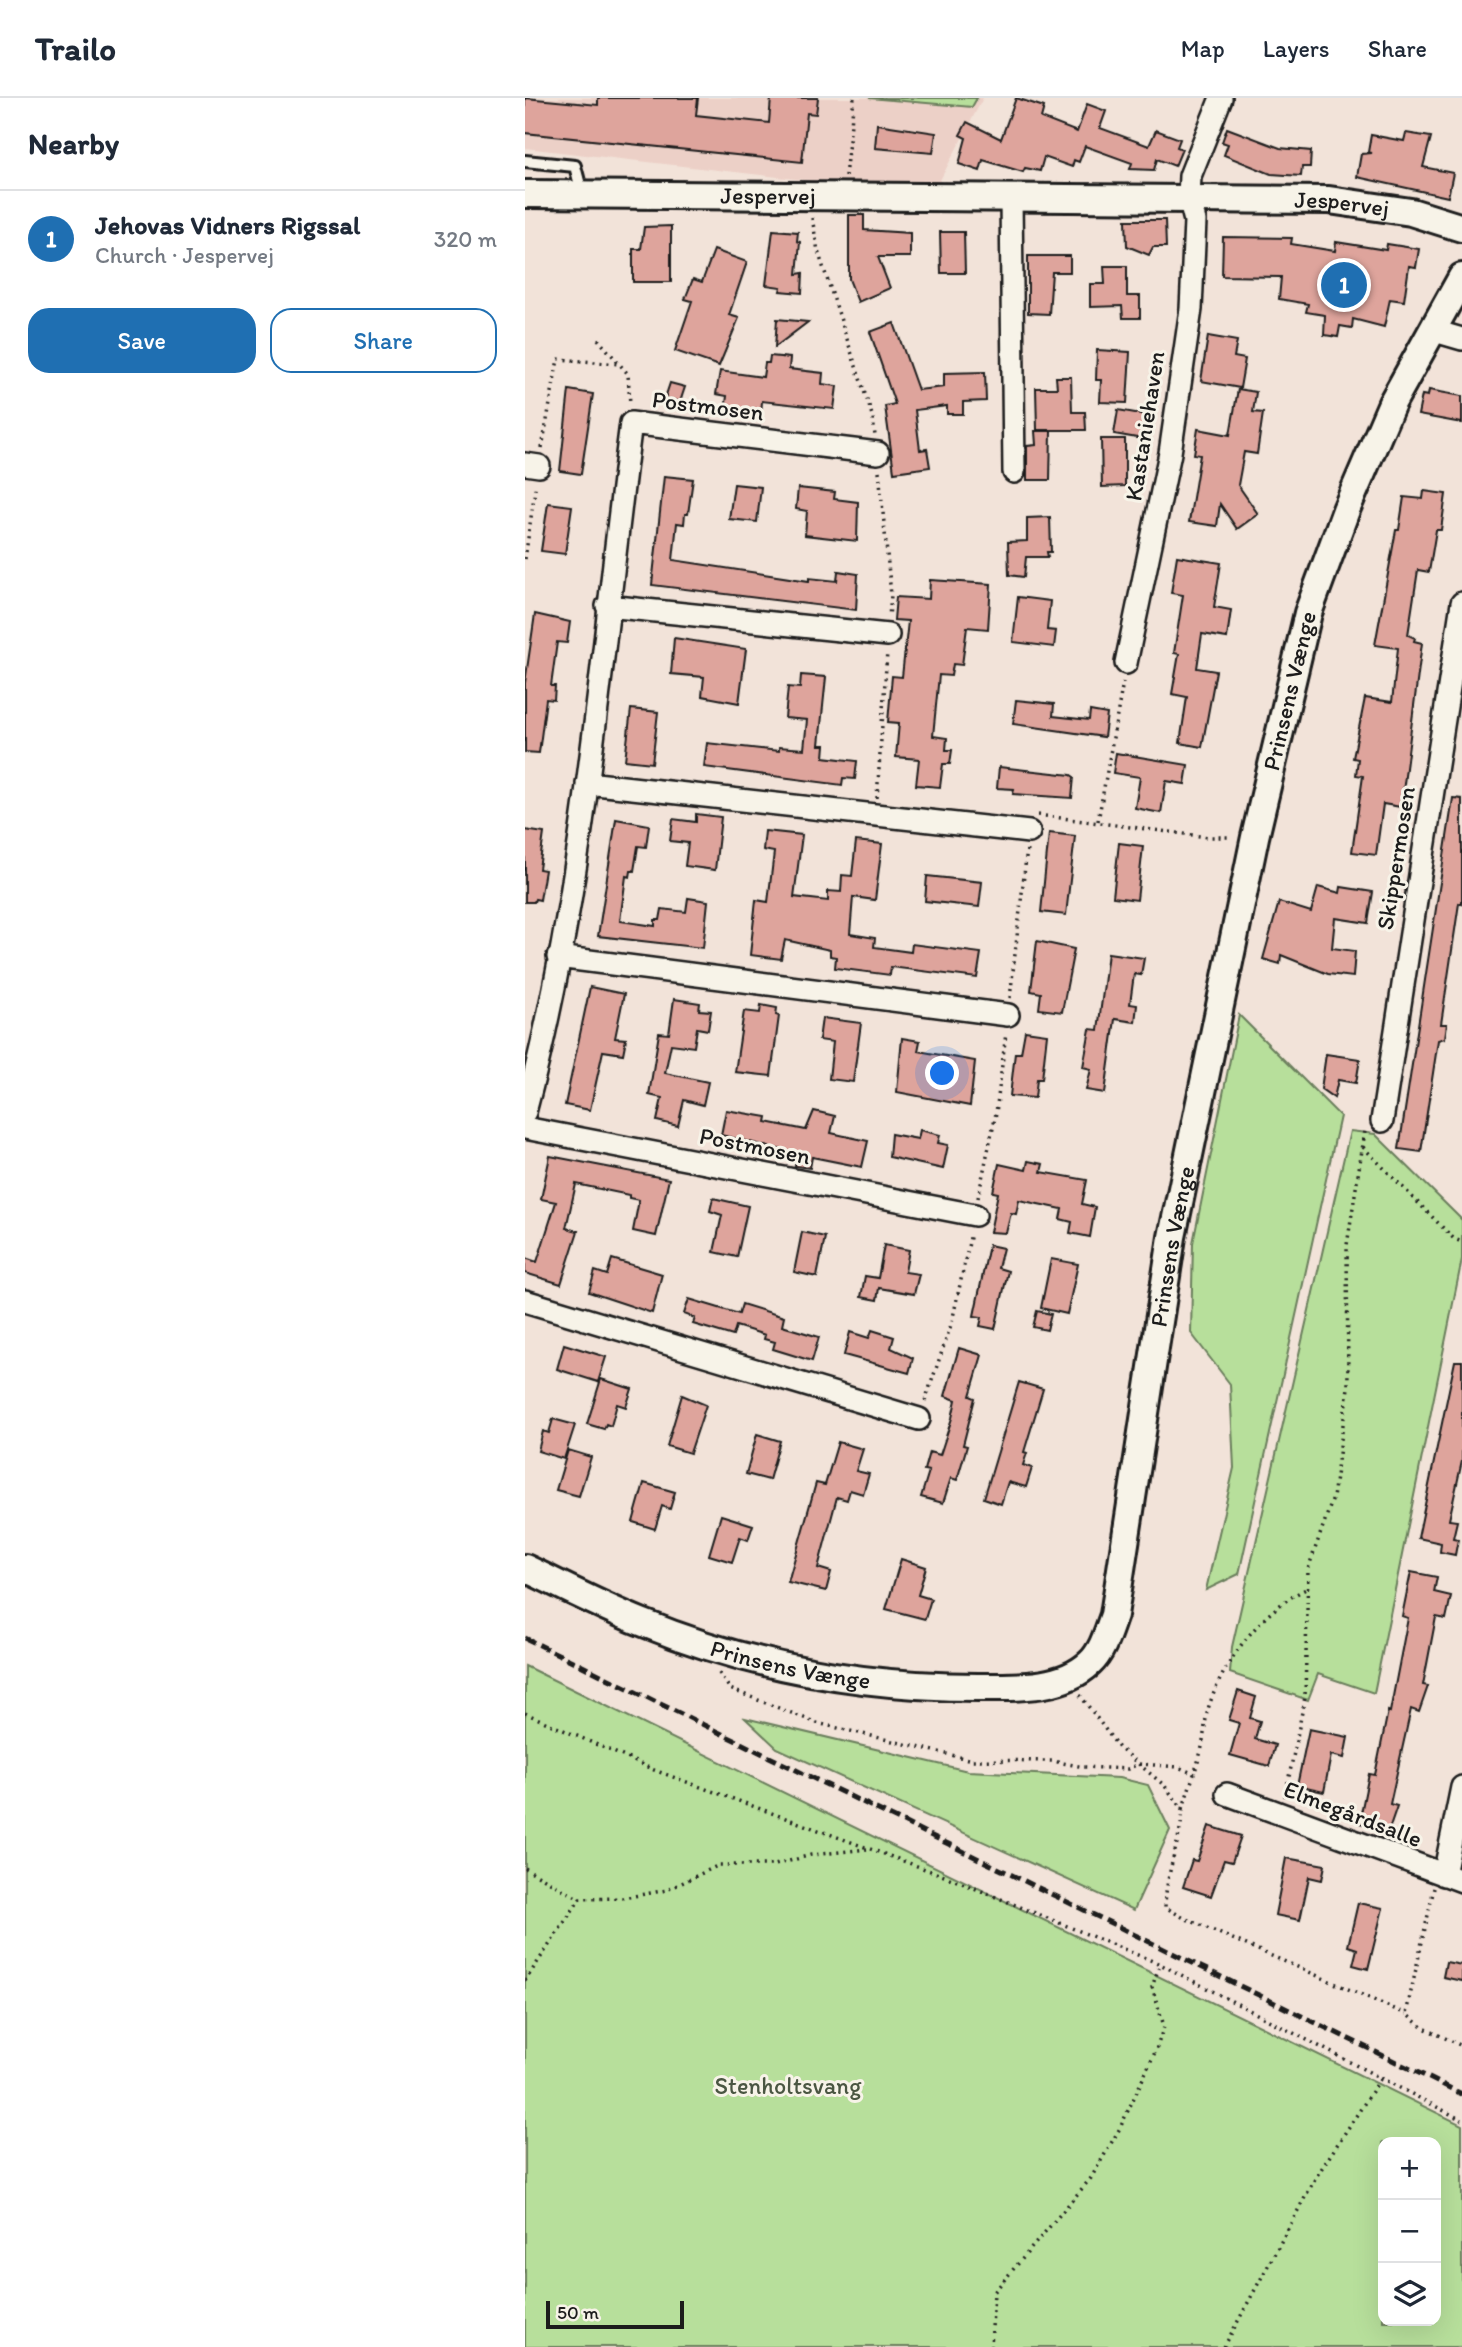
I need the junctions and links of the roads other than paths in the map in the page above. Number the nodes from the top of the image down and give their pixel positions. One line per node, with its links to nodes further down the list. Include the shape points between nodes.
1 (1221, 98): 6 (street, Kastaniehaven, via 1190,176)
2 (525, 161): 4 (lane, via 575,166)
3 (525, 194): 4 (street, Jespervej)
4 (583, 194): 5 (street, Jespervej)
5 (1011, 197): 6 (street, Jespervej); 12 (street)
6 (1189, 197): 7 (street, Jespervej, via 1329,200 1411,212); 16 (street, Kastaniehaven, via 1195,221 1191,309 1170,453)
7 (1462, 228)
8 (1462, 277): 9 (street, Prinsens Vænge)
9 (1431, 330): 10 (street); 27 (street, Prinsens Vænge, via 1392,402 1308,613 1255,837 1173,1237 1114,1615 1105,1642 1090,1662 1065,1678 1030,1687 921,1687 837,1678 741,1657 641,1622)
10 (1462, 339)
11 (878, 453): 14 (street, Postmosen, via 631,424)
12 (1014, 472)
13 (1462, 603): 22 (street, Skippermosen)
14 (607, 606): 15 (street); 17 (street, Postmosen)
15 (888, 635)
16 (1126, 663)
17 (587, 783): 18 (street); 19 (street, Postmosen)
18 (1029, 832)
19 (558, 957): 20 (street); 21 (street, Postmosen, via 541,1054)
20 (1008, 1016)
21 (525, 1112)
22 (1382, 1121)
23 (525, 1128): 24 (street, Postmosen)
24 (975, 1215)
25 (525, 1301): 26 (street)
26 (919, 1419)
27 (525, 1568)
28 (1462, 1787): 30 (street)
29 (1227, 1794): 30 (street, Elmegårdsalle)
30 (1448, 1877)

